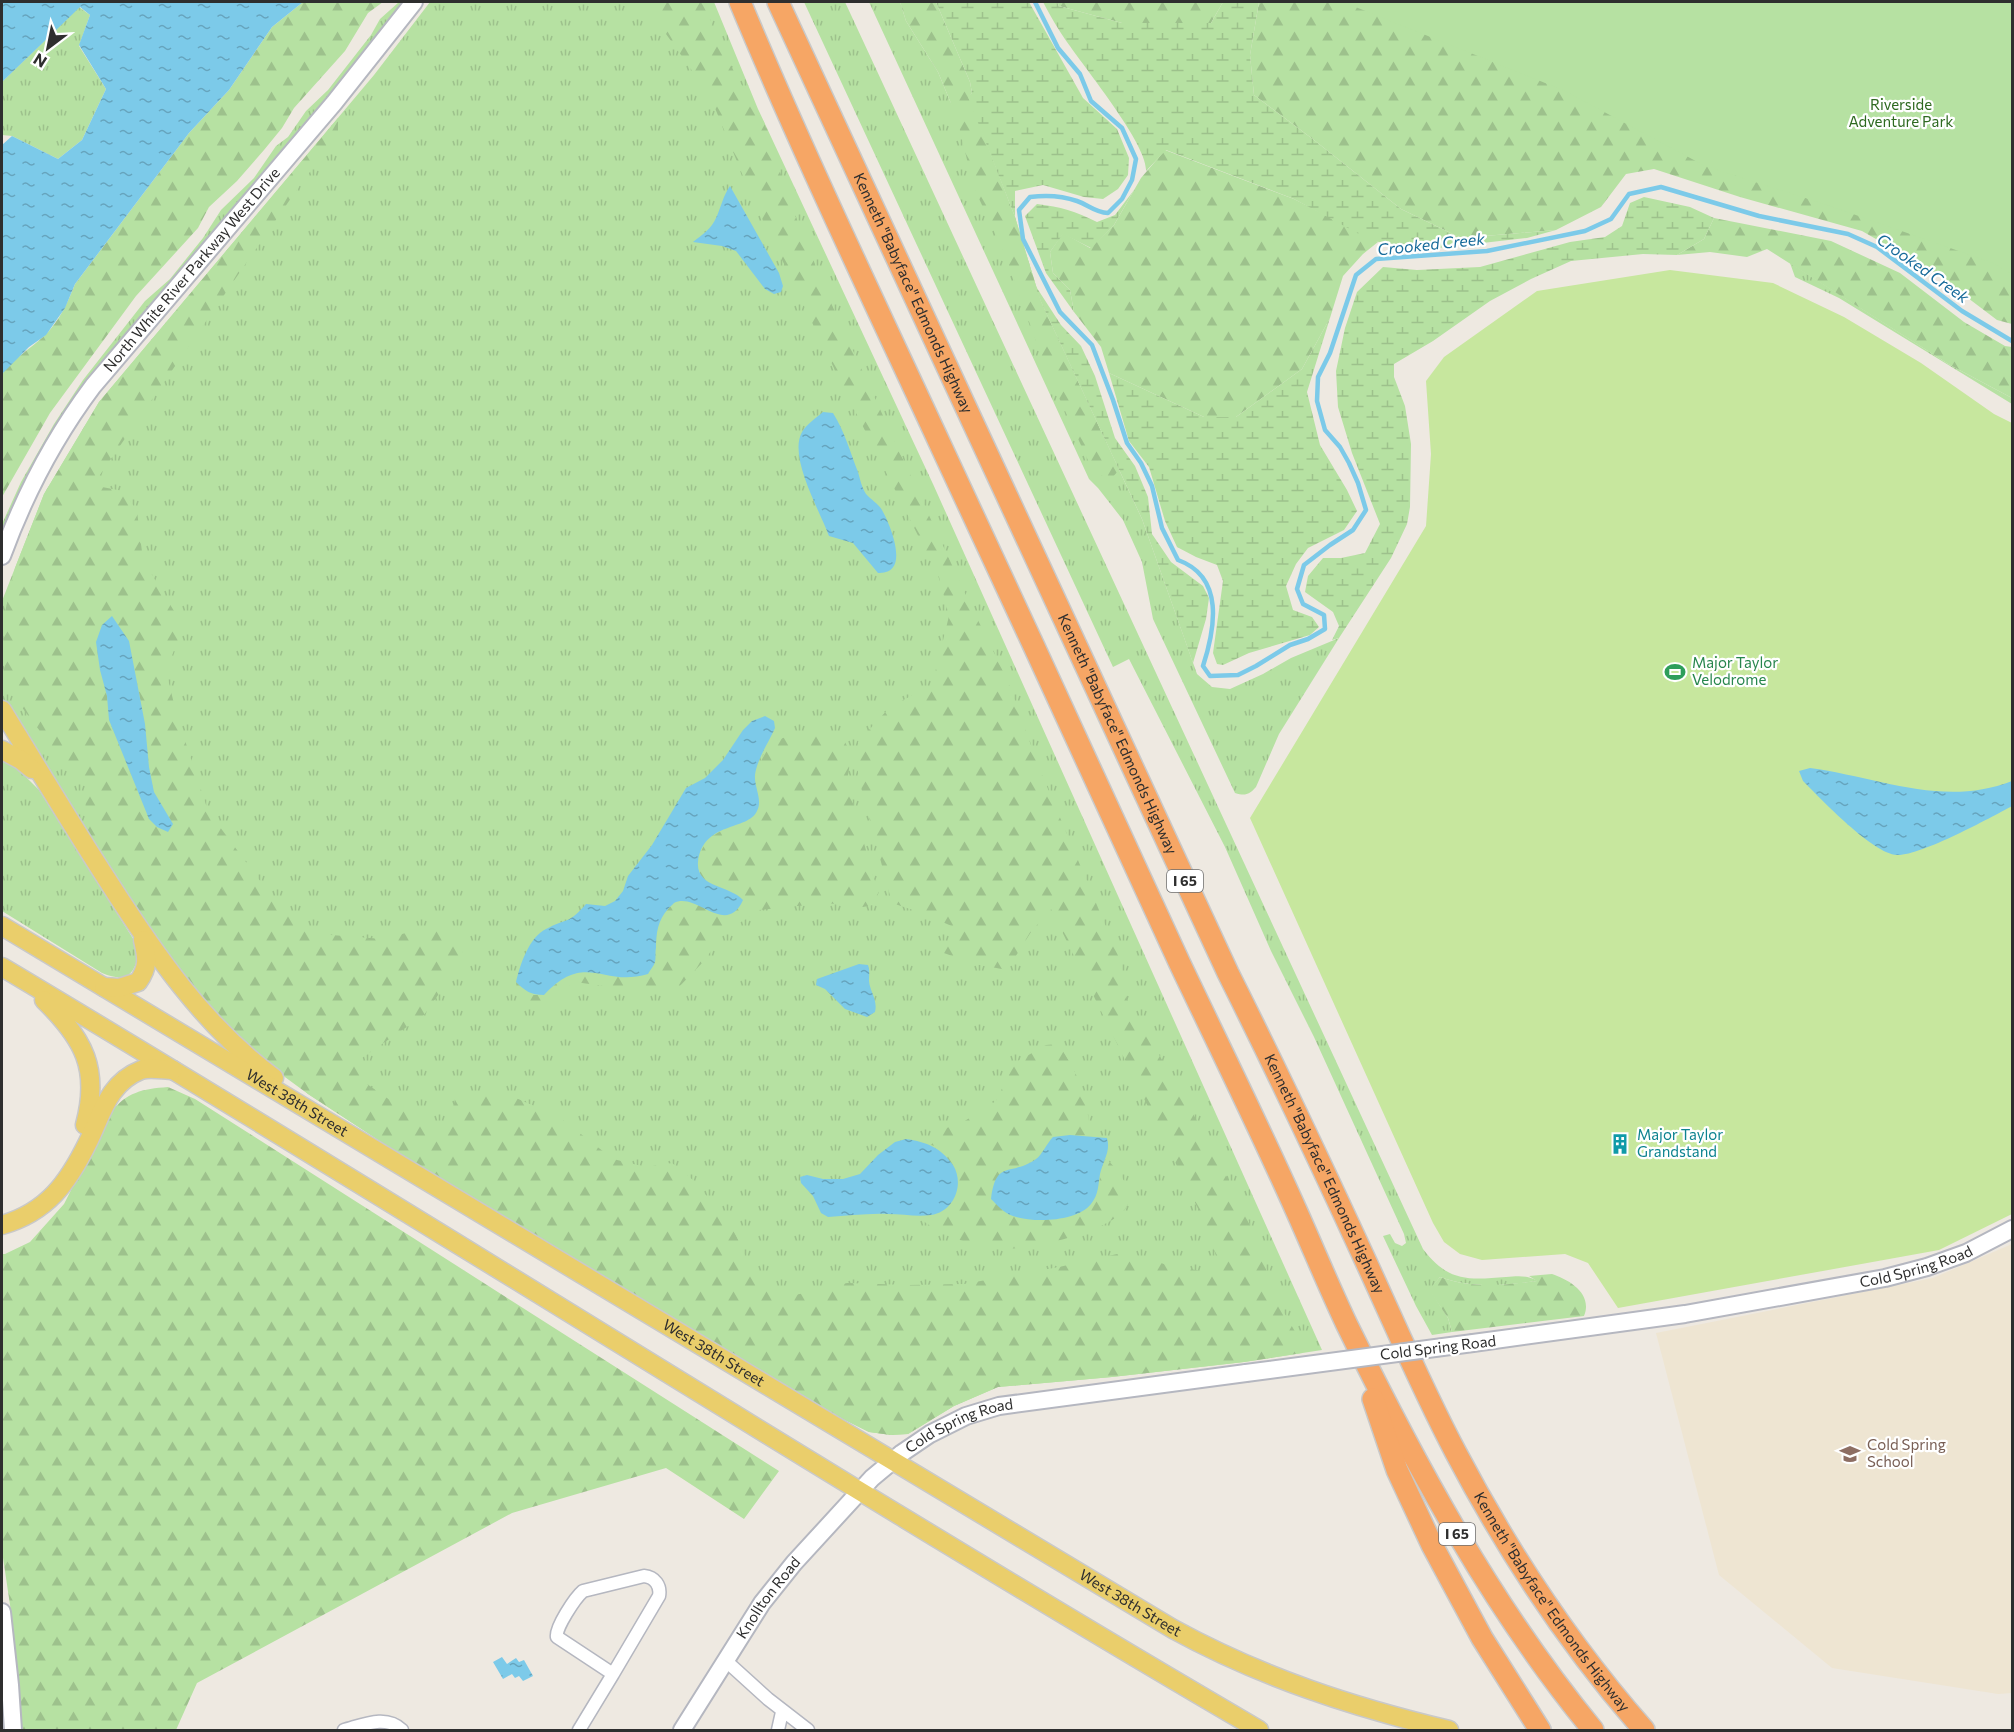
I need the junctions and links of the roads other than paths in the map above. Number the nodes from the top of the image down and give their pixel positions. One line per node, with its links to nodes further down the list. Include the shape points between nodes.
1 (414, 2): 4 (street, North White River Parkway West Drive, via 328,110 93,386 35,479)
2 (740, 2): 18 (highway, I 65, via 845,239)
3 (778, 2): 36 (highway, Kenneth "Babyface" Edmonds Highway / I 65, via 1446,1433 1496,1524 1555,1616)
4 (2, 556)
5 (2, 710): 7 (main road)
6 (2, 750): 7 (main road)
7 (40, 776): 9 (main road)
8 (2, 926): 12 (main road, West 38th Street)
9 (141, 932): 12 (main road, via 147,959 144,974 129,986); 14 (main road, via 184,990 230,1040)
10 (2, 967): 11 (main road)
11 (26, 982): 13 (main road); 15 (main road, via 68,1024 88,1065 91,1103)
12 (104, 987): 14 (main road, West 38th Street)
13 (175, 1070): 15 (main road, via 143,1069 122,1081 102,1107); 20 (main road)
14 (339, 1127): 19 (main road, West 38th Street)
15 (68, 1177): 16 (main road, via 33,1213)
16 (2, 1225)
17 (2013, 1229): 19 (street, Cold Spring Road, bridge, via 1947,1260 1885,1278 1685,1314 999,1406 942,1427)
18 (1346, 1322): 34 (highway, via 1397,1470 1432,1545 1482,1638); 35 (highway, I 65, via 1466,1549 1521,1636)
19 (892, 1461): 20 (street, Cold Spring Road); 33 (main road, West 38th Street, via 1222,1655 1335,1700)
20 (866, 1485): 22 (street, Knollton Road, via 777,1584); 32 (main road)
21 (2, 1612): 25 (street)
22 (725, 1660): 24 (street); 29 (street, Knollton Road)
23 (612, 1674): 23 (street, via 658,1596 658,1585 649,1577 583,1591 557,1630 559,1639); 28 (street)
24 (783, 1712): 30 (street); 31 (street)
25 (13, 1731)
26 (344, 1731): 27 (street, via 380,1721)
27 (402, 1731)
28 (579, 1731)
29 (682, 1731)
30 (778, 1731)
31 (808, 1731)
32 (1259, 1731)
33 (1449, 1731)
34 (1540, 1731)
35 (1593, 1731)
36 (1644, 1731)

